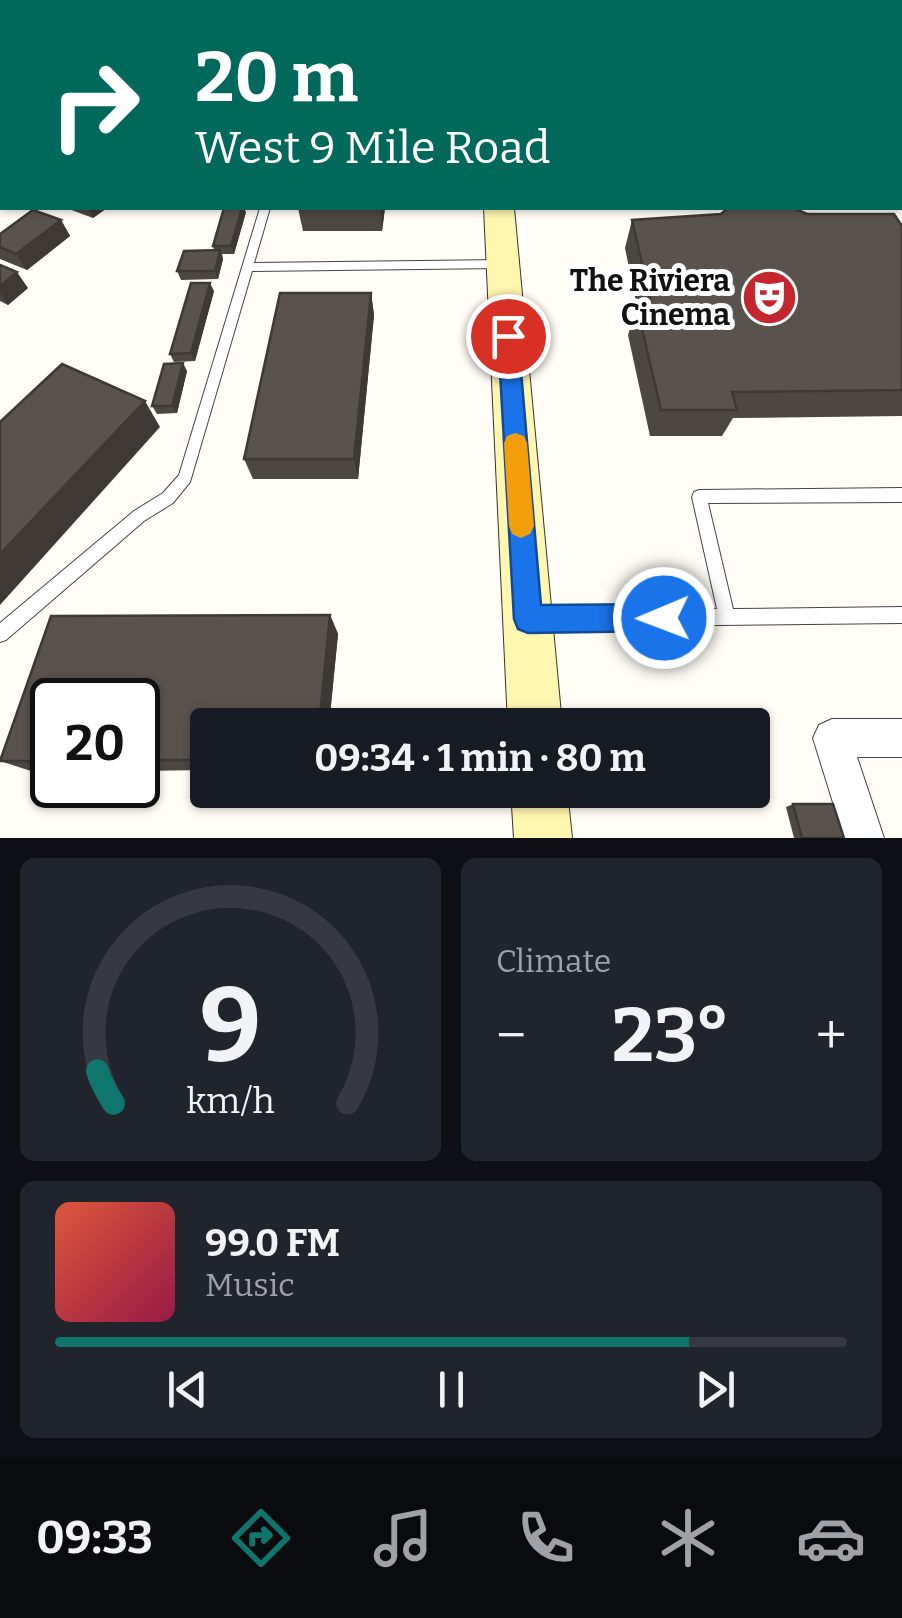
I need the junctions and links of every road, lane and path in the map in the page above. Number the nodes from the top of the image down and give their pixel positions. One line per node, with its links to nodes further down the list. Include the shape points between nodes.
1 (263, 210): 4 (lane)
2 (498, 210): 3 (street)
3 (503, 264): 4 (lane); 8 (street)
4 (248, 267): 9 (lane, via 184,478)
5 (902, 495): 7 (lane, via 699,497)
6 (902, 615): 7 (lane)
7 (727, 617): 8 (lane)
8 (528, 619): 10 (street)
9 (0, 634)
10 (534, 708)
11 (902, 738): 14 (street, via 832,738)
12 (540, 808): 13 (street)
13 (542, 838)
14 (864, 838)

